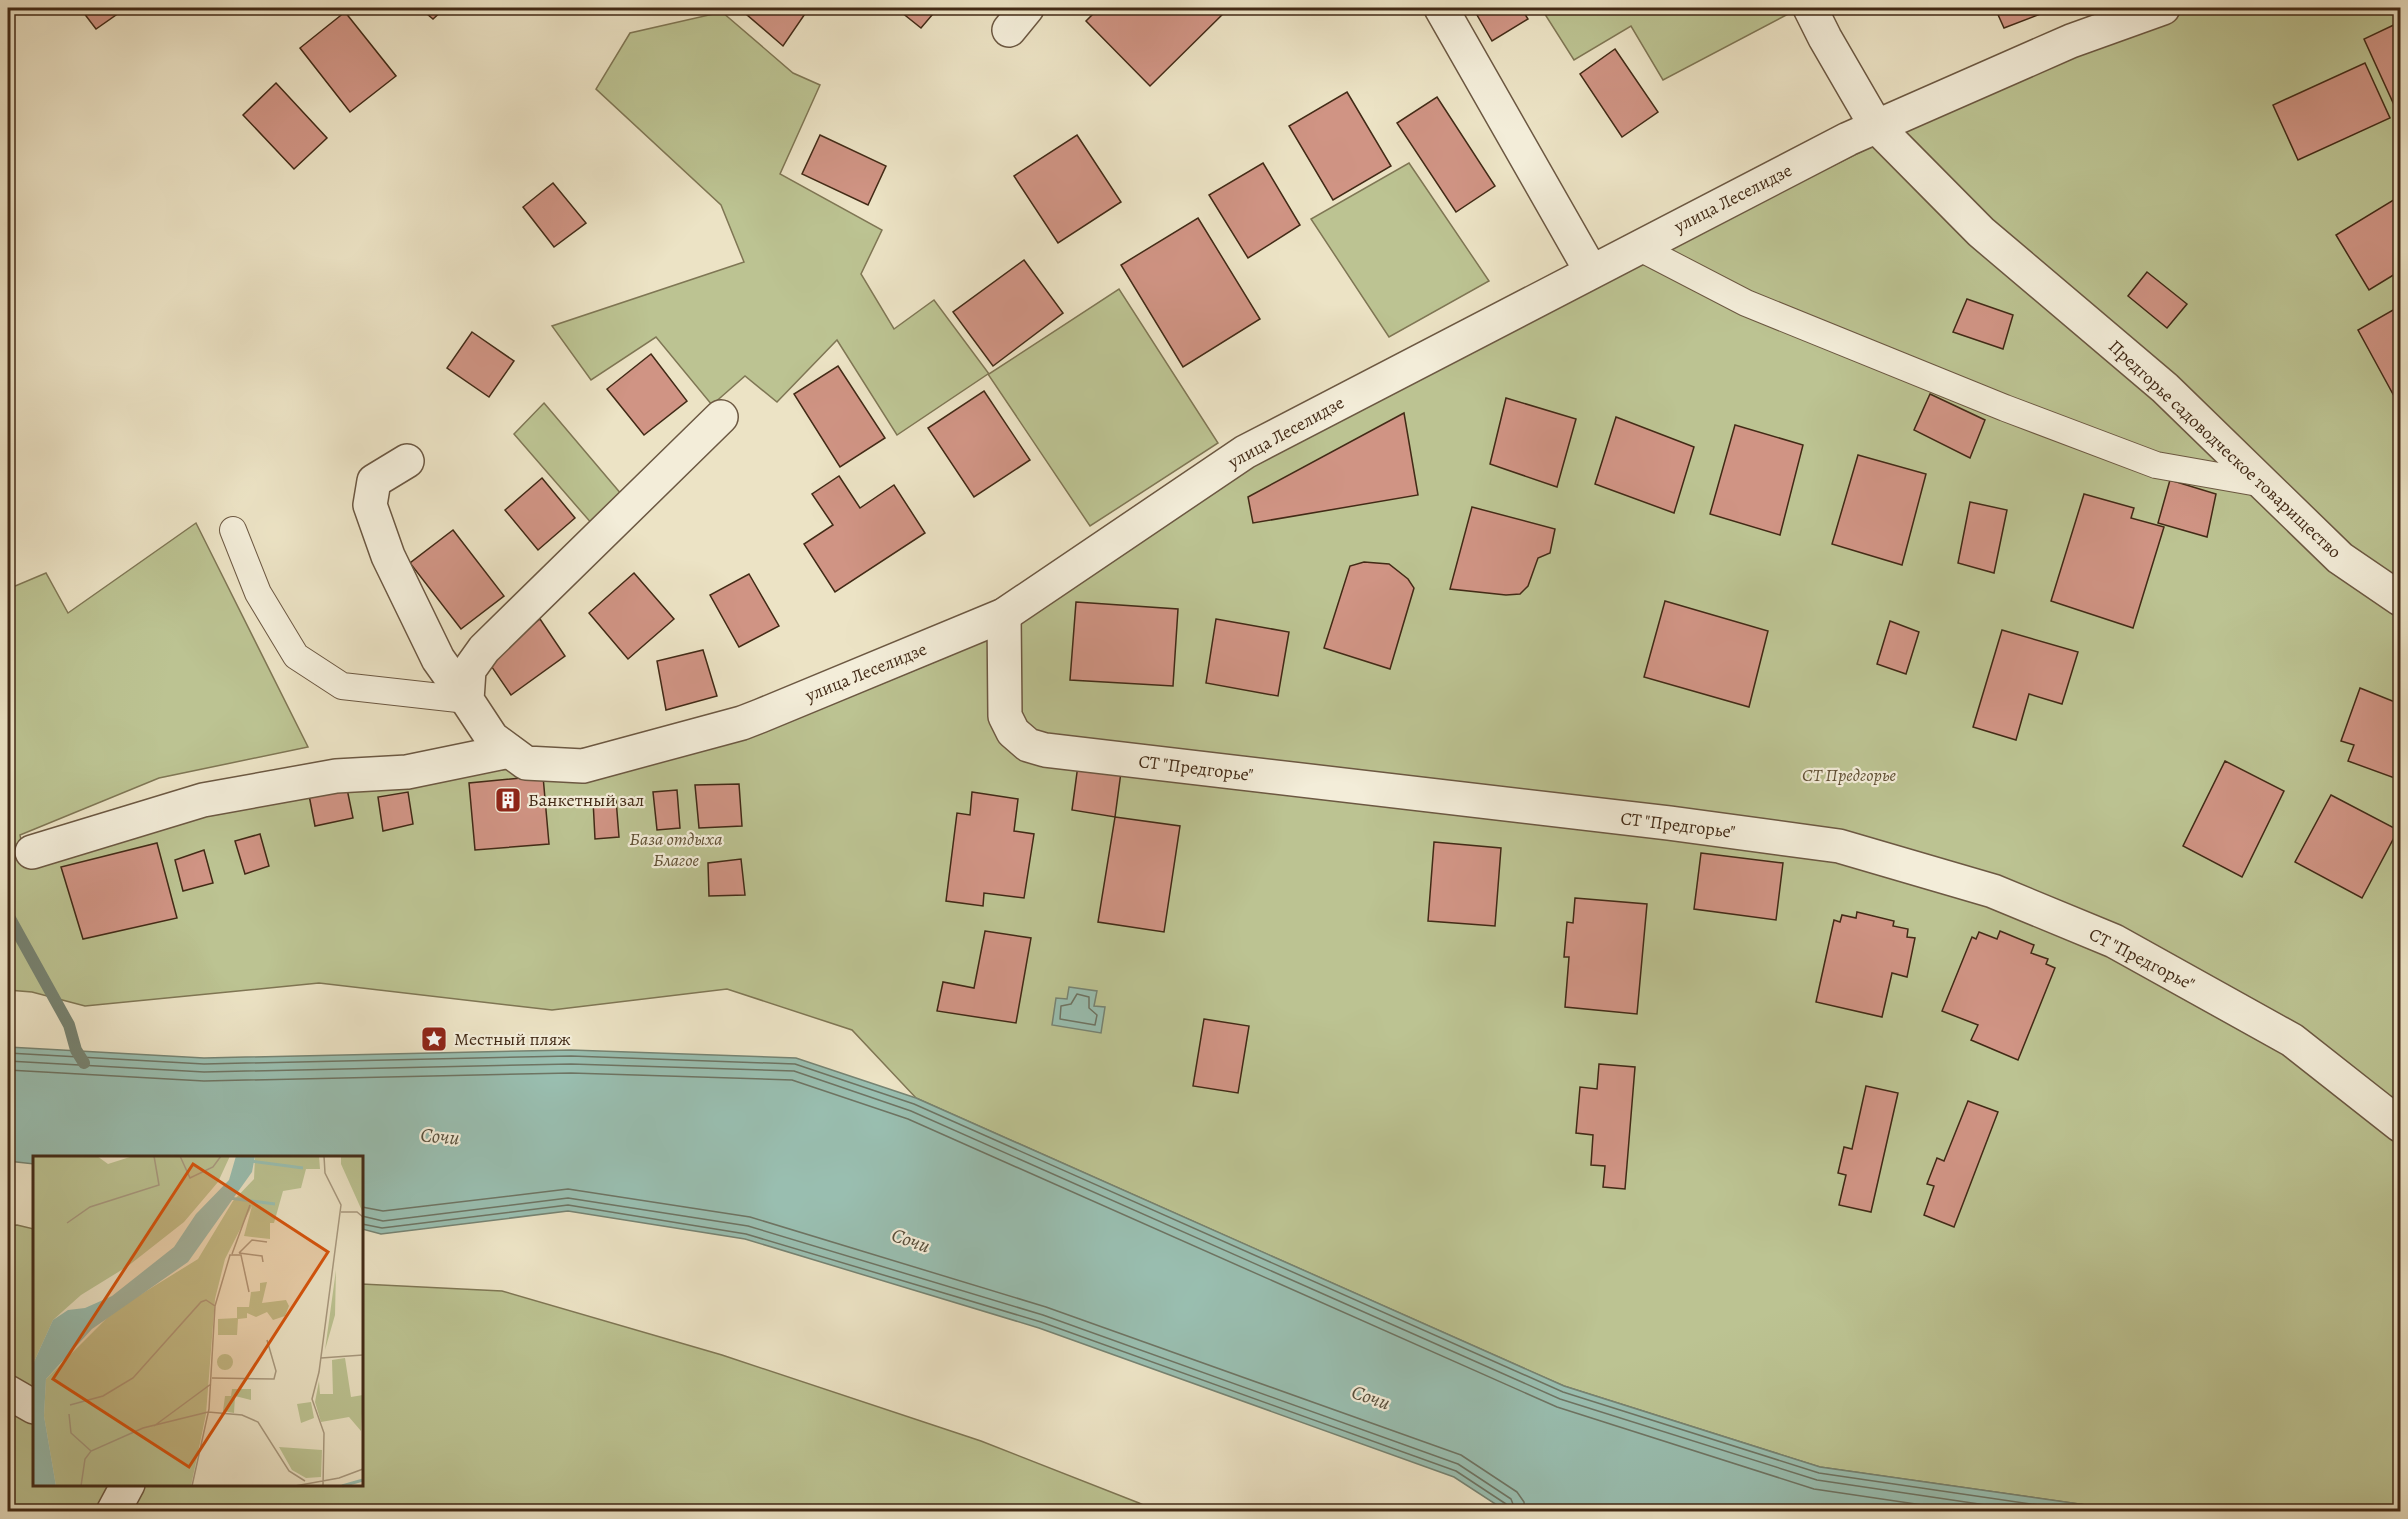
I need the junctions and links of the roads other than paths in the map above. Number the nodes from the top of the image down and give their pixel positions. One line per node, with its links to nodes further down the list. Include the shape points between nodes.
1 (1441, 8): 6 (street)
2 (1810, 8): 4 (street)
3 (2163, 8): 4 (street, улица Леселидзе, via 2071,41)
4 (1876, 126): 5 (street, улица Леселидзе); 9 (street, Предгорье садоводческое товарищество, via 1981,232 2165,388)
5 (1638, 247): 6 (street, улица Леселидзе); 9 (lane, via 1746,303 2016,412 2156,465)
6 (1591, 271): 12 (street, улица Леселидзе, via 1245,452)
7 (721, 417): 13 (street, via 484,650 469,670)
8 (407, 460): 13 (street, улица Леселидзе, via 374,481 370,505 388,556 438,659)
9 (2264, 484): 11 (street, Предгорье садоводческое товарищество, via 2340,558)
10 (233, 530): 13 (lane, via 258,593 296,656 342,686)
11 (2400, 599)
12 (1004, 615): 14 (street, улица Леселидзе, via 742,723 583,766 526,763); 16 (street, СТ "Предгорье", via 1005,716 1013,732 1028,745 1839,846 1993,891 2114,941 2292,1040)
13 (467, 700): 14 (street, улица Леселидзе, via 492,738)
14 (509, 751): 15 (street, via 407,772 336,776 203,800)
15 (32, 852)
16 (2400, 1125)
17 (8, 1392): 18 (street)
18 (33, 1406)
19 (127, 1486): 20 (street)
20 (113, 1512)

